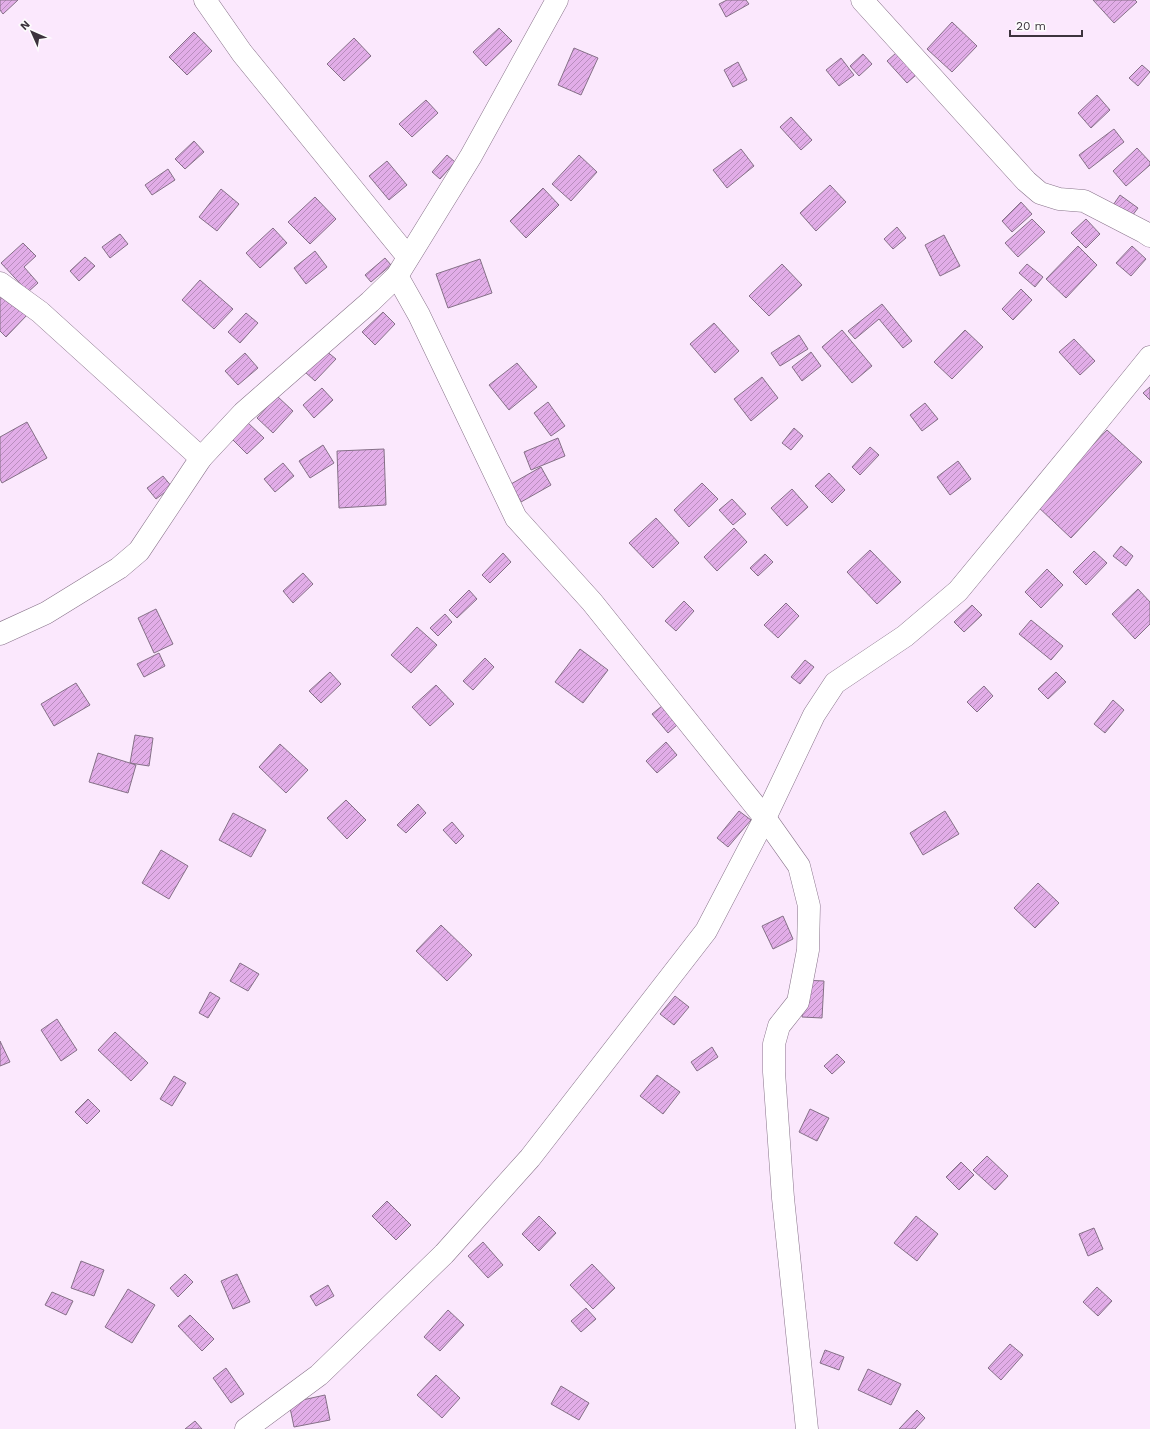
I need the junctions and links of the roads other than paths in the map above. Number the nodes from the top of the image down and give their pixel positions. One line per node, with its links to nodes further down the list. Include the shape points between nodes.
1 (205, 0): 5 (street, via 242,53)
2 (557, 0): 5 (street, via 471,156)
3 (862, 0): 4 (street, via 1026,182 1040,193 1058,199 1084,201)
4 (1150, 236)
5 (408, 258): 6 (street)
6 (397, 276): 9 (street, via 243,413); 11 (street, via 419,315 516,518 592,602)
7 (0, 283): 9 (street, via 40,312)
8 (1150, 357): 11 (street, via 958,591 905,636 835,683 814,715)
9 (201, 458): 10 (street, via 139,551 119,568 46,613)
10 (0, 634)
11 (765, 818): 12 (street, via 706,930 530,1158 444,1254 320,1375); 13 (street, via 799,866 809,906 808,950 798,1002 779,1026 774,1044 783,1198)
12 (246, 1429)
13 (807, 1429)

